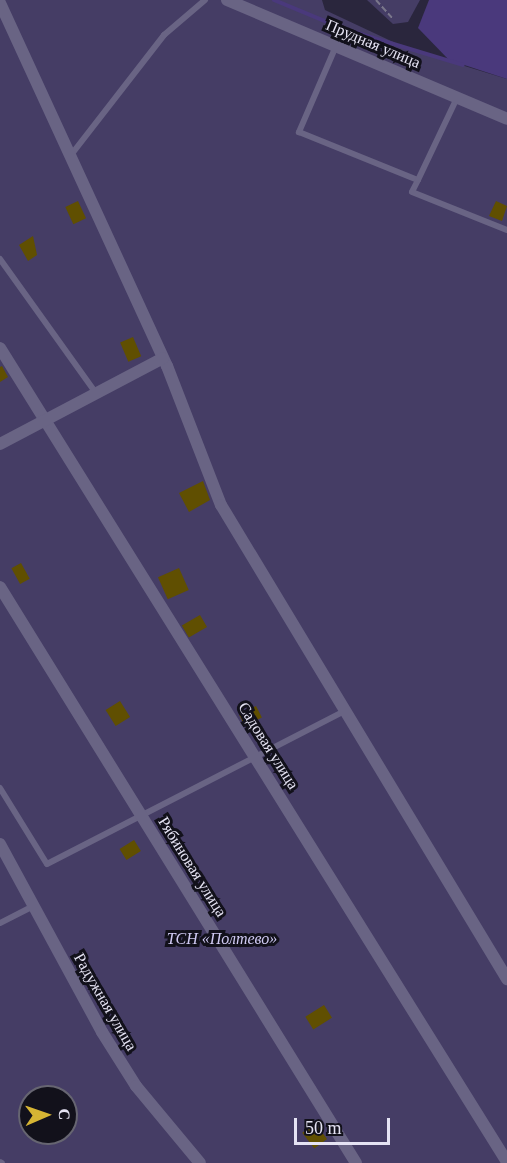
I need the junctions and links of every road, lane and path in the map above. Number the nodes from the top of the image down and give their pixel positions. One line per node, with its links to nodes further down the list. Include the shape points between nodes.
1 (206, 0): 9 (lane, via 164,35)
2 (227, 0): 6 (street, Прудная улица)
3 (376, 0): 5 (path)
4 (0, 3): 9 (street)
5 (392, 18)
6 (336, 46): 7 (street, Прудная улица); 10 (lane, via 299,132)
7 (457, 98): 8 (street, Прудная улица); 10 (lane)
8 (507, 118)
9 (68, 158): 14 (street)
10 (418, 180): 11 (lane, via 412,192)
11 (507, 230)
12 (0, 259): 15 (lane)
13 (0, 348): 16 (street, Садовая улица)
14 (163, 358): 15 (street); 19 (street, via 221,505)
15 (96, 393): 16 (street)
16 (45, 421): 17 (street); 20 (street, Садовая улица)
17 (0, 444)
18 (0, 587): 22 (street, Рябиновая улица)
19 (342, 713): 20 (lane); 26 (street)
20 (255, 757): 22 (lane); 27 (street, Садовая улица)
21 (0, 788): 22 (lane, via 47,864)
22 (141, 815): 29 (street, Рябиновая улица)
23 (0, 844): 24 (street, Радужная улица)
24 (33, 906): 25 (lane); 28 (street, Радужная улица, via 136,1086)
25 (0, 923)
26 (507, 979)
27 (507, 1162)
28 (200, 1163)
29 (356, 1163)

